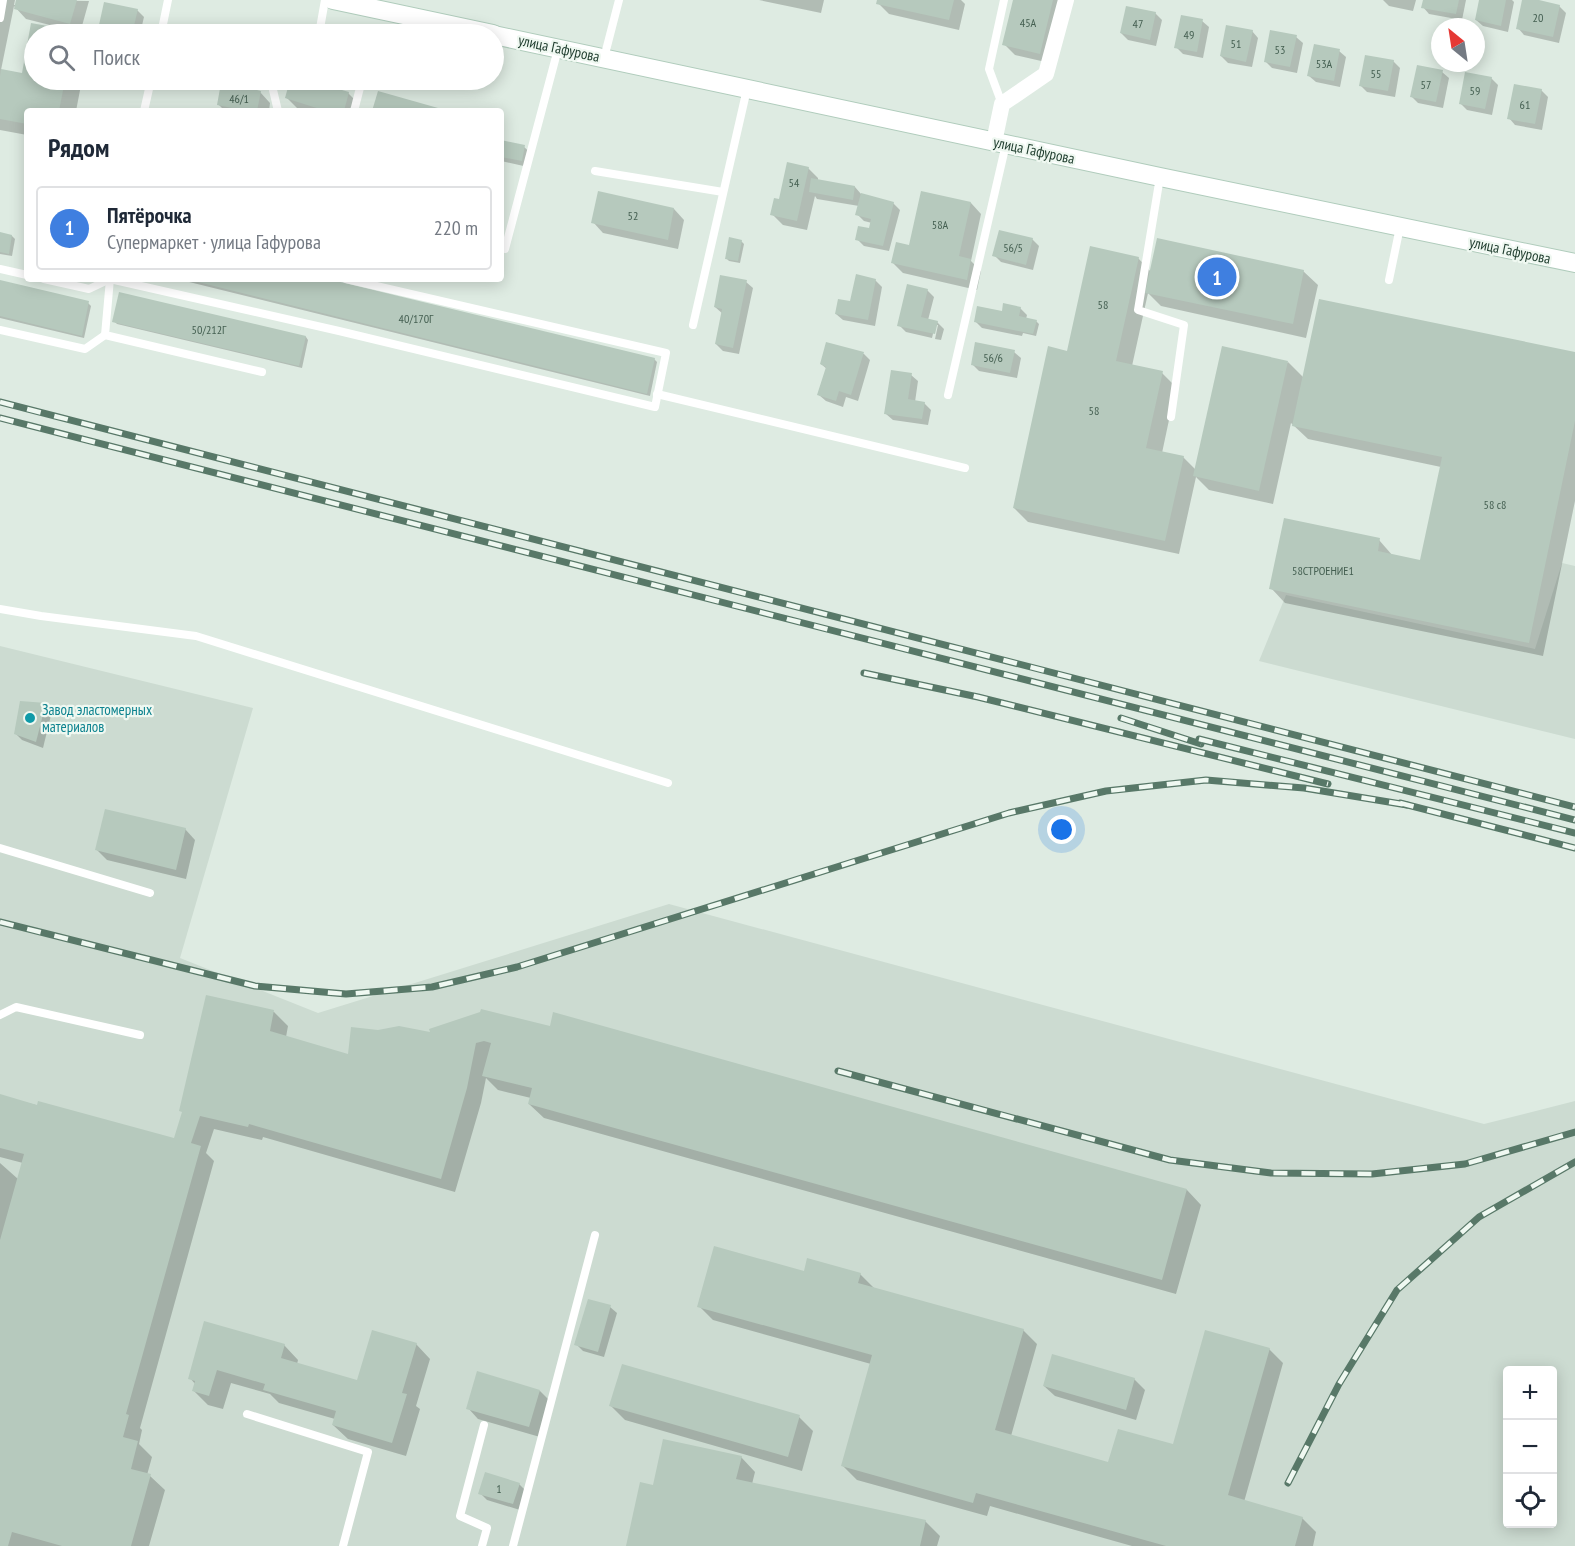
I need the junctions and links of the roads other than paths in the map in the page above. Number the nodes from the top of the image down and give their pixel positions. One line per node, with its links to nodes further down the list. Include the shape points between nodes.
1 (3, 0): 8 (lane)
2 (168, 0): 9 (lane)
3 (325, 0): 10 (lane)
4 (333, 0): 11 (main road, улица Гафурова)
5 (619, 0): 14 (lane)
6 (1004, 0): 19 (lane, via 989,69)
7 (1066, 0): 19 (street, via 1047,74)
8 (0, 18)
9 (162, 24)
10 (321, 24)
11 (446, 24)
12 (504, 36): 13 (main road, улица Гафурова)
13 (558, 48): 14 (main road, улица Гафурова); 28 (lane)
14 (604, 58): 15 (main road, улица Гафурова)
15 (747, 89): 23 (main road, улица Гафурова); 26 (lane)
16 (149, 90): 20 (lane)
17 (273, 90): 21 (lane)
18 (359, 90): 22 (lane)
19 (1002, 104): 23 (street)
20 (145, 108)
21 (277, 108)
22 (355, 108)
23 (1000, 143): 25 (main road, улица Гафурова); 43 (lane)
24 (595, 171): 26 (lane)
25 (1160, 177): 27 (main road, улица Гафурова); 44 (lane, via 1137,310 1184,325)
26 (723, 192): 38 (lane)
27 (1400, 227): 29 (main road, улица Гафурова); 32 (lane)
28 (505, 249)
29 (1575, 263)
30 (0, 269): 31 (lane)
31 (24, 274)
32 (1389, 280)
33 (58, 282): 34 (lane, via 89,289)
34 (104, 282)
35 (110, 282): 40 (lane)
36 (123, 282): 42 (lane, via 655,407)
37 (359, 282): 42 (lane, via 666,353)
38 (693, 325)
39 (0, 330): 40 (lane, via 86,349)
40 (105, 335): 41 (lane)
41 (262, 372)
42 (657, 394): 45 (lane)
43 (948, 395)
44 (1171, 417)
45 (965, 468)
46 (0, 609): 47 (lane, via 196,636)
47 (668, 783)
48 (0, 848): 49 (lane)
49 (150, 894)
50 (0, 1015): 51 (lane, via 16,1007)
51 (140, 1035)
52 (595, 1235): 57 (lane)
53 (247, 1414): 55 (lane, via 368,1452)
54 (484, 1425): 56 (lane, via 460,1516 487,1528)
55 (343, 1546)
56 (482, 1546)
57 (513, 1546)

